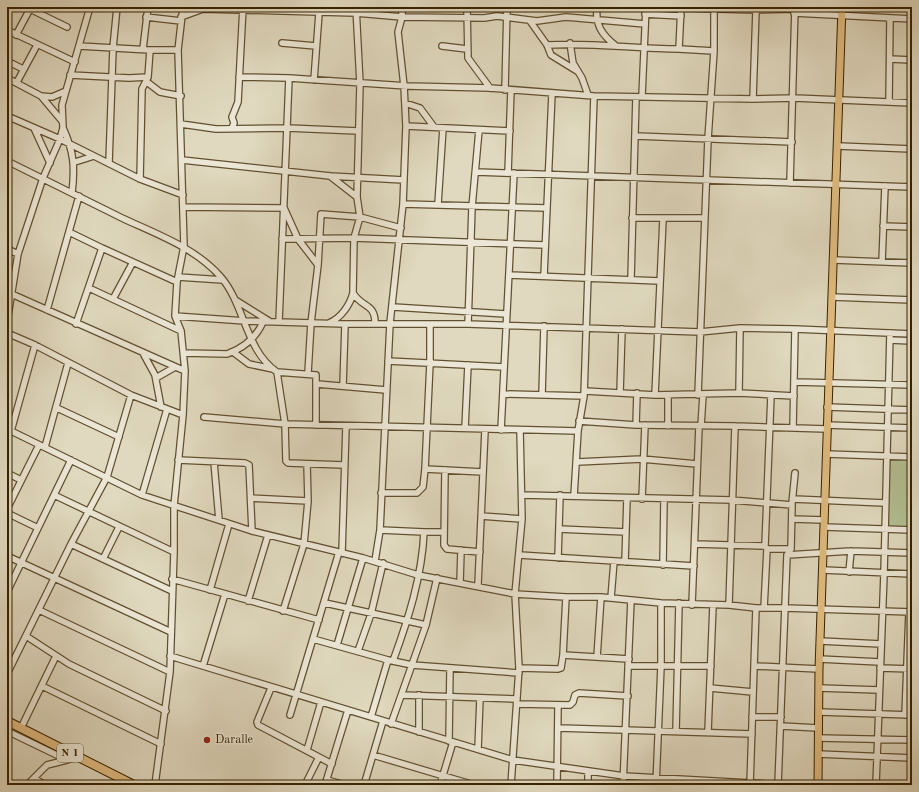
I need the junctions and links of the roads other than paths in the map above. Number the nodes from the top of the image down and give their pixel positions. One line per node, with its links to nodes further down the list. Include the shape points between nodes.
1 (90, 7): 42 (street)
2 (117, 7): 46 (street)
3 (148, 7): 25 (street)
4 (183, 7): 30 (street)
5 (256, 7): 20 (street)
6 (402, 7): 26 (street)
7 (467, 7): 28 (street)
8 (506, 7): 27 (street)
9 (597, 7): 31 (street)
10 (646, 7): 22 (street)
11 (681, 7): 17 (street); 23 (street)
12 (842, 7): 24 (main road)
13 (30, 8): 35 (street); 37 (street)
14 (243, 9): 20 (street); 30 (street, via 201,9); 62 (street)
15 (279, 9): 20 (street); 21 (street)
16 (356, 10): 21 (street); 26 (street); 68 (street)
17 (714, 10): 18 (street); 53 (street)
18 (756, 10): 19 (street); 80 (street)
19 (794, 10): 24 (street); 79 (street)
20 (263, 12)
21 (319, 13): 43 (street)
22 (645, 14): 23 (street); 34 (street)
23 (681, 16): 50 (street)
24 (841, 16): 29 (street); 81 (main road)
25 (146, 17): 30 (street); 47 (street)
26 (402, 17): 28 (street); 69 (street, via 398,40)
27 (506, 17): 28 (street); 33 (street); 72 (street)
28 (469, 18): 48 (street)
29 (890, 18): 32 (street); 54 (street)
30 (181, 19): 52 (street)
31 (597, 19): 33 (street, via 566,17); 34 (street); 45 (street, via 603,35)
32 (912, 19)
33 (530, 21): 41 (street)
34 (645, 24): 49 (street)
35 (67, 27)
36 (7, 30): 37 (street)
37 (16, 34): 40 (street)
38 (282, 43): 43 (street)
39 (570, 43): 41 (street); 45 (street); 59 (street)
40 (37, 45): 57 (street); 58 (street)
41 (547, 45): 59 (street, via 551,55)
42 (79, 46): 46 (street); 57 (street)
43 (316, 46): 66 (street)
44 (442, 46): 48 (street)
45 (616, 46): 49 (street)
46 (113, 48): 47 (street); 61 (street)
47 (144, 49): 51 (street)
48 (467, 49): 70 (street, via 468,58)
49 (643, 49): 50 (street); 77 (street)
50 (679, 49): 53 (street)
51 (150, 50): 52 (street); 65 (street)
52 (178, 50): 76 (street)
53 (714, 51): 78 (street)
54 (890, 59): 55 (street); 82 (street)
55 (912, 60)
56 (7, 61): 58 (street)
57 (75, 62): 60 (street)
58 (24, 69): 67 (street)
59 (577, 71): 74 (street)
60 (70, 75): 61 (street); 71 (street)
61 (112, 76): 65 (street); 110 (street)
62 (239, 77): 64 (street); 92 (street, via 238,102 232,117)
63 (7, 78): 67 (street)
64 (289, 78): 66 (street); 93 (street)
65 (147, 80): 76 (street, via 160,92); 120 (street, via 142,85)
66 (314, 80): 68 (street)
67 (17, 82): 75 (street)
68 (360, 84): 69 (street); 96 (street)
69 (404, 86): 70 (street); 83 (street)
70 (490, 88): 72 (street)
71 (66, 90): 75 (street, via 52,97); 86 (street, via 62,105)
72 (508, 90): 73 (street); 97 (street)
73 (552, 93): 74 (street); 114 (street)
74 (591, 95): 77 (street); 116 (street)
75 (41, 96): 86 (street)
76 (181, 96): 87 (street)
77 (639, 96): 78 (street); 98 (street)
78 (712, 98): 80 (street); 100 (street)
79 (794, 98): 80 (street); 81 (street); 101 (street)
80 (753, 99)
81 (839, 100): 82 (street); 103 (main road)
82 (889, 102): 84 (street)
83 (405, 103): 88 (street); 89 (street, via 420,108)
84 (912, 103)
85 (7, 116): 90 (street)
86 (62, 121): 91 (street)
87 (181, 124): 92 (street, via 216,129); 106 (street)
88 (406, 126): 89 (street); 121 (street)
89 (434, 127): 94 (street)
90 (34, 128): 99 (street); 109 (street)
91 (62, 128): 99 (street); 102 (street)
92 (232, 128): 93 (street)
93 (287, 128): 96 (street); 111 (street)
94 (443, 128): 95 (street); 134 (street)
95 (479, 130): 97 (street); 112 (street)
96 (358, 131): 117 (street)
97 (510, 131): 113 (street)
98 (636, 136): 100 (street); 119 (street)
99 (60, 139): 102 (street); 109 (street)
100 (708, 139): 101 (street); 122 (street)
101 (792, 142): 124 (street)
102 (70, 144): 105 (street); 108 (street)
103 (838, 146): 104 (street); 125 (main road)
104 (912, 149)
105 (94, 156): 108 (street); 110 (street)
106 (182, 160): 111 (street); 130 (street)
107 (7, 161): 118 (street)
108 (74, 162): 123 (street)
109 (50, 163): 118 (street)
110 (109, 163): 120 (street)
111 (285, 170): 115 (street); 138 (street)
112 (476, 172): 113 (street); 136 (street)
113 (511, 173): 114 (street); 137 (street)
114 (548, 174): 116 (street); 139 (street)
115 (330, 176): 117 (street); 132 (street)
116 (592, 176): 119 (street); 167 (street)
117 (357, 177): 121 (street); 132 (street)
118 (43, 178): 128 (street); 159 (street)
119 (634, 178): 122 (street); 141 (street)
120 (140, 180): 130 (street)
121 (404, 180): 133 (street)
122 (707, 180): 124 (street); 142 (street)
123 (73, 181): 128 (street); 129 (street)
124 (790, 183): 125 (street)
125 (836, 184): 126 (street); 160 (main road)
126 (885, 186): 127 (street); 144 (street)
127 (912, 187)
128 (61, 188): 129 (street)
129 (72, 193): 131 (street)
130 (182, 195): 135 (street)
131 (79, 196): 147 (street); 156 (street)
132 (357, 197): 140 (street)
133 (403, 204): 134 (street); 146 (street)
134 (438, 204): 136 (street)
135 (183, 207): 138 (street); 156 (street)
136 (472, 207): 137 (street); 153 (street)
137 (512, 207): 139 (street); 154 (street)
138 (284, 208): 149 (street); 150 (street)
139 (547, 208): 155 (street)
140 (360, 217): 146 (street); 148 (street); 151 (street, via 321,214)
141 (632, 218): 143 (street); 168 (street)
142 (705, 218): 143 (street); 207 (street)
143 (663, 219): 171 (street)
144 (883, 226): 145 (street); 162 (street)
145 (912, 227)
146 (401, 228): 152 (street)
147 (69, 232): 157 (street); 181 (street)
148 (354, 238): 151 (street); 152 (street); 174 (street)
149 (282, 239): 150 (street); 189 (street)
150 (298, 239): 151 (street); 164 (street)
151 (320, 239): 164 (street)
152 (400, 240): 153 (street); 180 (street)
153 (472, 242): 154 (street); 182 (street)
154 (510, 244): 155 (street); 165 (street)
155 (545, 245): 166 (street)
156 (184, 246): 169 (street); 170 (street)
157 (102, 248): 161 (street); 172 (street)
158 (7, 249): 159 (street)
159 (18, 254): 175 (street)
160 (834, 260): 162 (street); 176 (main road)
161 (133, 262): 169 (street); 177 (street)
162 (882, 262): 163 (street)
163 (912, 263)
164 (318, 265): 190 (street)
165 (509, 275): 166 (street); 183 (street)
166 (544, 276): 167 (street)
167 (588, 277): 168 (street); 200 (street)
168 (630, 279): 171 (street)
169 (177, 280): 170 (street); 184 (street)
170 (223, 280): 179 (street)
171 (660, 281): 204 (street)
172 (89, 288): 177 (street); 194 (street)
173 (7, 292): 175 (street)
174 (353, 293): 191 (street, via 344,311 331,322); 192 (street, via 356,299 373,310)
175 (13, 295): 181 (street); 186 (street)
176 (832, 297): 178 (street); 206 (main road)
177 (113, 299): 205 (street)
178 (912, 300)
179 (237, 301): 185 (street); 188 (street)
180 (393, 307): 182 (street); 193 (street)
181 (47, 310): 194 (street)
182 (469, 311): 183 (street); 197 (street)
183 (506, 314): 198 (street)
184 (175, 316): 185 (street); 205 (street)
185 (245, 321): 187 (street); 211 (street)
186 (7, 322)
187 (263, 322): 188 (street); 211 (street)
188 (271, 322): 189 (street)
189 (279, 322): 190 (street)
190 (311, 323): 191 (street); 226 (street)
191 (325, 323): 195 (street)
192 (375, 323): 193 (street); 195 (street)
193 (390, 323): 196 (street); 218 (street)
194 (76, 324): 216 (street)
195 (345, 324): 233 (street)
196 (430, 324): 197 (street); 220 (street)
197 (468, 324): 198 (street)
198 (506, 325): 199 (street); 223 (street)
199 (544, 326): 200 (street); 241 (street)
200 (587, 327): 202 (street); 239 (street)
201 (740, 328): 203 (street); 207 (street); 237 (street)
202 (622, 329): 204 (street); 235 (street)
203 (795, 329): 206 (street); 228 (street)
204 (657, 330): 207 (street); 242 (street)
205 (181, 331): 217 (street)
206 (831, 331): 209 (street); 229 (main road)
207 (700, 332): 244 (street)
208 (7, 333): 214 (street)
209 (890, 334): 210 (street); 212 (street)
210 (912, 334)
211 (252, 339): 215 (street); 224 (street)
212 (890, 340): 213 (street); 231 (street)
213 (912, 341)
214 (35, 345): 219 (street); 271 (street)
215 (233, 352): 217 (street); 224 (street, via 249,364)
216 (144, 353): 222 (street); 227 (street)
217 (184, 353): 225 (street)
218 (388, 361): 220 (street); 234 (street)
219 (68, 363): 240 (street); 248 (street)
220 (430, 363): 221 (street); 264 (street)
221 (468, 365): 223 (street); 267 (street)
222 (175, 367): 225 (street); 227 (street)
223 (504, 367): 238 (street)
224 (275, 370): 226 (street); 255 (street)
225 (185, 372): 252 (street)
226 (308, 373): 230 (street, via 316,375)
227 (156, 378): 249 (street)
228 (794, 382): 229 (street); 246 (street)
229 (829, 382): 231 (street); 247 (main road)
230 (317, 384): 233 (street); 256 (street)
231 (889, 384): 232 (street); 250 (street)
232 (912, 385)
233 (343, 386): 234 (street)
234 (386, 390): 263 (street)
235 (620, 393): 236 (street); 239 (street)
236 (637, 393): 242 (street); 257 (street)
237 (739, 393): 244 (street); 245 (street)
238 (502, 394): 241 (street); 273 (street)
239 (585, 394): 241 (street); 254 (street)
240 (131, 395): 249 (street); 276 (street)
241 (542, 395)
242 (655, 395): 243 (street)
243 (668, 395): 244 (street); 260 (street)
244 (700, 395): 261 (street)
245 (771, 395): 246 (street); 268 (street)
246 (794, 396): 269 (street)
247 (827, 407): 250 (street); 265 (main road)
248 (57, 408): 276 (street); 277 (street)
249 (164, 408): 252 (street); 298 (street)
250 (888, 409): 251 (street); 266 (street)
251 (912, 410)
252 (183, 415): 283 (street)
253 (204, 416): 255 (street)
254 (580, 421): 257 (street); 275 (street)
255 (285, 424): 256 (street); 286 (street, via 286,461)
256 (316, 424): 259 (street)
257 (636, 425): 258 (street)
258 (645, 425): 260 (street); 281 (street)
259 (346, 426): 263 (street); 288 (street)
260 (668, 426): 261 (street)
261 (700, 426): 262 (street); 287 (street)
262 (735, 426): 268 (street); 306 (street)
263 (384, 427): 264 (street); 296 (street)
264 (427, 427): 267 (street); 289 (street)
265 (827, 427): 266 (street); 269 (street); 278 (main road)
266 (888, 427): 270 (street); 279 (street)
267 (465, 428): 272 (street)
268 (770, 428): 269 (street); 311 (street)
269 (793, 428)
270 (912, 428)
271 (9, 430): 277 (street)
272 (485, 430): 273 (street); 291 (street)
273 (501, 430): 274 (street)
274 (520, 430): 275 (street); 299 (street)
275 (578, 431): 285 (street)
276 (119, 437): 294 (street)
277 (42, 446): 282 (street); 295 (street)
278 (826, 454): 279 (street); 307 (main road)
279 (887, 456): 280 (street); 312 (street)
280 (912, 457)
281 (642, 458): 285 (street); 287 (street); 304 (street)
282 (71, 460): 294 (street); 297 (street)
283 (178, 460): 284 (street); 313 (street)
284 (214, 462): 302 (street, via 248,465); 320 (street)
285 (577, 462): 301 (street)
286 (307, 464): 288 (street); 308 (street)
287 (697, 464): 309 (street)
288 (344, 465): 346 (street)
289 (425, 469): 290 (street); 296 (street, via 420,492)
290 (445, 470): 291 (street); 331 (street)
291 (483, 472): 317 (street)
292 (7, 473): 295 (street)
293 (795, 473): 310 (street)
294 (107, 477): 298 (street); 316 (street)
295 (22, 480): 314 (street)
296 (381, 493): 327 (street)
297 (54, 495): 316 (street); 324 (street)
298 (142, 495): 313 (street)
299 (522, 495): 300 (street); 318 (street)
300 (560, 495): 301 (street); 326 (street)
301 (574, 496): 303 (street)
302 (251, 498): 308 (street); 329 (street)
303 (627, 498): 304 (street); 332 (street)
304 (642, 499): 305 (street)
305 (664, 500): 309 (street); 358 (street)
306 (732, 500): 309 (street); 311 (street); 337 (street)
307 (825, 500): 310 (street); 312 (street); 321 (main road)
308 (308, 501): 335 (street)
309 (696, 501): 336 (street)
310 (792, 502): 311 (street); 319 (street)
311 (766, 503): 338 (street)
312 (885, 503): 325 (street)
313 (174, 506): 320 (street); 342 (street)
314 (7, 509)
315 (7, 513): 324 (street)
316 (89, 513): 323 (street); 334 (street)
317 (481, 516): 318 (street); 343 (street)
318 (522, 519): 348 (street)
319 (792, 519): 321 (street); 344 (street)
320 (219, 520): 322 (street)
321 (824, 523): 325 (street); 340 (main road)
322 (229, 524): 329 (street); 370 (street)
323 (119, 527): 342 (street); 352 (street)
324 (38, 528): 355 (street)
325 (884, 528): 328 (street); 345 (street)
326 (559, 529): 332 (street); 351 (street)
327 (380, 530): 330 (street); 353 (street)
328 (912, 530)
329 (252, 531): 333 (street)
330 (424, 532): 331 (street); 364 (street)
331 (444, 532): 339 (street, via 445,547)
332 (626, 532): 356 (street)
333 (268, 535): 335 (street); 379 (street)
334 (72, 544): 352 (street); 365 (street)
335 (304, 544): 346 (street); 392 (street)
336 (695, 544): 337 (street); 359 (street)
337 (731, 544): 338 (street); 385 (street)
338 (766, 547): 344 (street); 387 (street)
339 (461, 550): 343 (street); 368 (street)
340 (824, 551): 341 (street); 344 (street); 360 (main road)
341 (851, 551): 345 (street); 361 (street)
342 (174, 552): 367 (street)
343 (480, 552): 369 (street)
344 (789, 552): 388 (street)
345 (884, 552): 347 (street); 362 (street)
346 (340, 553): 350 (street); 380 (street)
347 (912, 553)
348 (520, 555): 351 (street); 374 (street)
349 (7, 556): 355 (street)
350 (363, 558): 353 (street); 389 (street)
351 (558, 558): 354 (street)
352 (103, 559): 371 (street)
353 (375, 561): 357 (street)
354 (614, 561): 356 (street); 377 (street)
355 (21, 562): 365 (street); 372 (street)
356 (625, 562): 358 (street)
357 (383, 563): 364 (street); 395 (street)
358 (663, 565): 359 (street)
359 (694, 566): 383 (street)
360 (823, 570): 361 (street); 391 (main road)
361 (849, 572): 362 (street)
362 (884, 574): 363 (street); 393 (street)
363 (912, 574)
364 (418, 575): 366 (street); 397 (street)
365 (55, 578): 390 (street); 399 (street)
366 (437, 578): 368 (street); 398 (street)
367 (172, 579): 370 (street); 371 (street)
368 (460, 583): 369 (street)
369 (478, 585): 374 (street)
370 (210, 590): 373 (street)
371 (172, 591): 399 (street)
372 (7, 592)
373 (225, 594): 379 (street); 415 (street)
374 (515, 594): 375 (street); 425 (street)
375 (566, 597): 376 (street); 406 (street)
376 (601, 597): 377 (street); 409 (street)
377 (611, 598): 378 (street)
378 (631, 600): 381 (street); 410 (street)
379 (248, 601): 392 (street)
380 (325, 603): 389 (street); 396 (street)
381 (661, 603): 382 (street); 417 (street)
382 (679, 603): 383 (street); 418 (street)
383 (692, 605): 384 (street)
384 (713, 605): 385 (street); 419 (street)
385 (729, 605): 386 (street)
386 (756, 608): 387 (street); 420 (street)
387 (764, 608): 388 (street)
388 (784, 608): 391 (street); 421 (street)
389 (348, 609): 395 (street); 404 (street)
390 (39, 610): 400 (street); 427 (street)
391 (821, 610): 393 (street); 402 (main road)
392 (283, 611): 396 (street)
393 (882, 612): 394 (street); 403 (street)
394 (910, 612): 424 (street)
395 (371, 614): 397 (street); 405 (street)
396 (318, 620): 401 (street)
397 (407, 620): 398 (street); 412 (street)
398 (426, 625): 413 (street)
399 (171, 632): 408 (street)
400 (26, 636): 407 (street); 426 (street)
401 (313, 639): 404 (street); 435 (street)
402 (820, 641): 403 (street); 411 (main road)
403 (880, 644): 414 (street)
404 (337, 646): 405 (street)
405 (358, 652): 412 (street)
406 (563, 655): 409 (street); 425 (street, via 562,665 558,669)
407 (56, 656): 428 (street); 444 (street)
408 (170, 656): 415 (street); 427 (street)
409 (597, 656): 410 (street)
410 (629, 659): 416 (street)
411 (819, 659): 414 (street); 423 (main road)
412 (391, 661): 413 (street); 450 (street)
413 (412, 665): 422 (street); 434 (street)
414 (880, 665): 424 (street); 432 (street)
415 (203, 666): 429 (street)
416 (628, 666): 417 (street); 438 (street)
417 (661, 666): 418 (street); 461 (street)
418 (677, 666): 419 (street); 462 (street)
419 (711, 666): 430 (street)
420 (754, 666): 421 (street); 433 (street)
421 (783, 666): 423 (street); 452 (street)
422 (450, 668): 425 (street); 437 (street)
423 (819, 669): 431 (main road)
424 (909, 669): 448 (street)
425 (519, 670): 440 (street)
426 (8, 671)
427 (170, 672): 444 (street)
428 (42, 686): 457 (street); 471 (street)
429 (271, 688): 435 (street); 473 (street, via 258,725)
430 (710, 688): 433 (street); 465 (street)
431 (819, 688): 432 (street); 445 (main road)
432 (879, 690): 446 (street)
433 (753, 692): 451 (street)
434 (402, 694): 436 (street); 455 (street)
435 (296, 695): 441 (street); 447 (street)
436 (419, 695): 437 (street); 464 (street)
437 (450, 696): 439 (street); 470 (street)
438 (628, 696): 442 (street, via 579,692 572,704); 460 (street)
439 (480, 698): 440 (street); 472 (street)
440 (517, 701): 442 (street); 481 (street)
441 (322, 702): 443 (street); 473 (street)
442 (558, 706): 458 (street)
443 (348, 710): 450 (street); 482 (street)
444 (166, 711): 471 (street)
445 (819, 712): 446 (street); 459 (main road)
446 (878, 713): 448 (street); 468 (street)
447 (290, 715)
448 (905, 715): 449 (street)
449 (912, 715)
450 (371, 717): 454 (street)
451 (752, 717): 452 (street); 466 (street)
452 (781, 717): 456 (street)
453 (7, 721): 457 (highway, N 1)
454 (383, 721): 455 (street); 475 (street)
455 (391, 724): 464 (street)
456 (781, 726): 459 (street); 506 (street)
457 (21, 728): 477 (highway, N 1)
458 (558, 728): 460 (street); 483 (street)
459 (818, 728): 467 (main road)
460 (626, 730): 461 (street); 486 (street)
461 (658, 731): 462 (street); 488 (street)
462 (676, 731): 465 (street)
463 (7, 732): 480 (street)
464 (419, 732): 470 (street)
465 (708, 732): 466 (street)
466 (752, 734): 505 (street)
467 (818, 738): 468 (street); 474 (main road)
468 (877, 738): 469 (street); 476 (street)
469 (912, 740)
470 (451, 741): 472 (street); 485 (street)
471 (161, 744): 494 (street)
472 (478, 749): 481 (street)
473 (307, 750): 478 (street)
474 (818, 754): 476 (street); 508 (main road)
475 (373, 755): 485 (street); 497 (street)
476 (877, 756): 479 (street); 509 (street)
477 (77, 757): 480 (street); 493 (highway, N 1)
478 (319, 757): 482 (street); 495 (street)
479 (912, 758)
480 (67, 760): 487 (street, via 47,765)
481 (514, 760): 483 (street); 500 (street)
482 (332, 764): 489 (street)
483 (558, 767): 484 (street); 501 (street)
484 (588, 772): 486 (street); 502 (street)
485 (443, 776): 498 (street); 499 (street)
486 (624, 776): 488 (street); 503 (street)
487 (34, 778): 491 (street); 492 (street)
488 (656, 778): 490 (street); 504 (street)
489 (326, 782): 496 (street)
490 (707, 783): 505 (street)
491 (27, 785)
492 (45, 785)
493 (134, 785)
494 (155, 785)
495 (305, 785)
496 (345, 785)
497 (364, 785)
498 (440, 785)
499 (474, 785)
500 (511, 785)
501 (557, 785)
502 (588, 785)
503 (623, 785)
504 (656, 785)
505 (750, 785): 506 (street)
506 (778, 785): 507 (street)
507 (785, 785)
508 (818, 785)
509 (876, 785)

